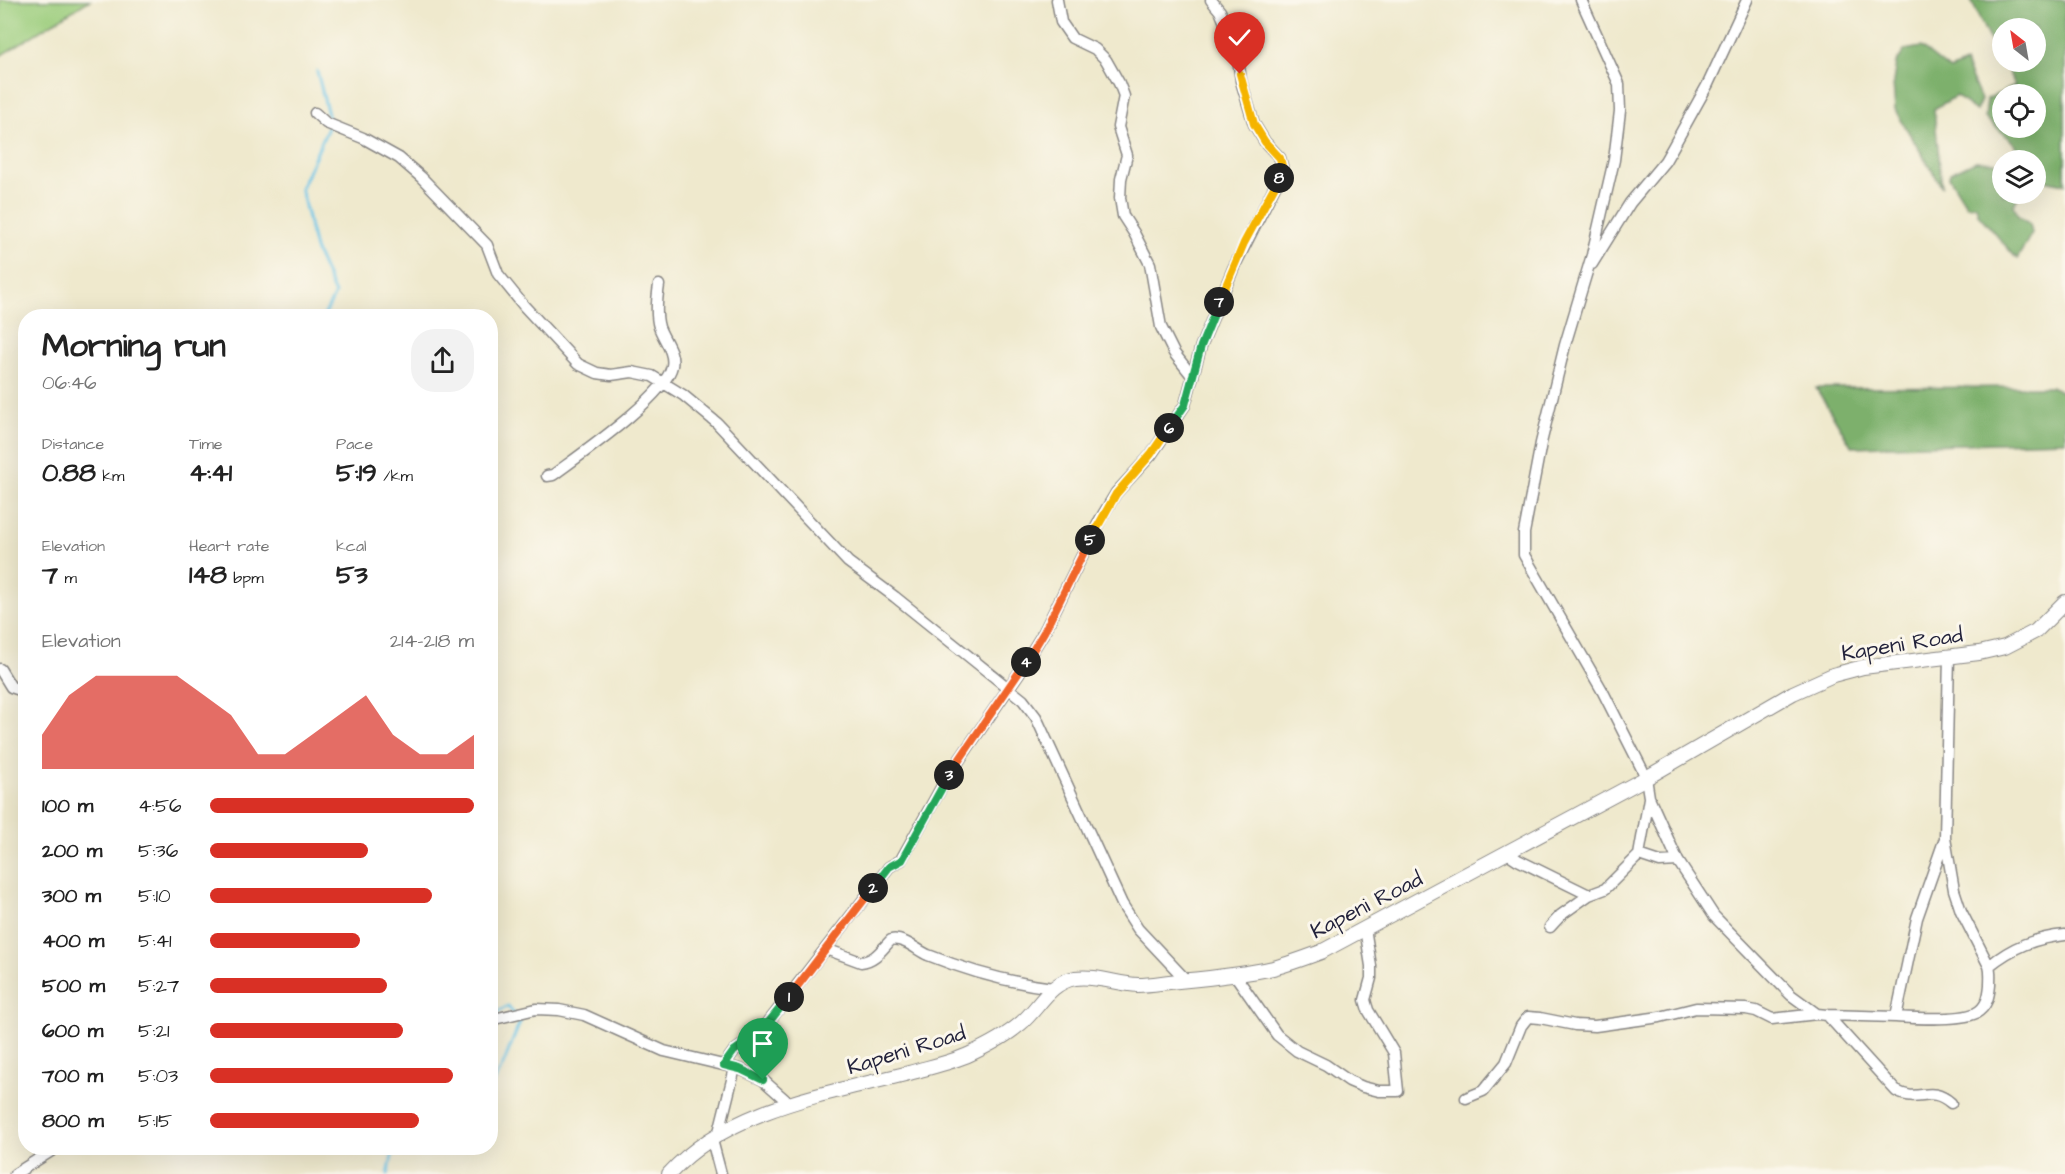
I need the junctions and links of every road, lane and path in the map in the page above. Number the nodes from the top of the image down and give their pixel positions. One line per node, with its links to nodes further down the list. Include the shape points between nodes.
1 (1057, 0): 8 (street, via 1061,21 1072,38 1095,49 1106,60 1124,96 1118,127 1127,155 1121,179 1123,216 1150,264 1161,327)
2 (1211, 0): 8 (street, via 1220,11 1237,51 1254,124 1282,166 1233,269 1201,346)
3 (1581, 0): 6 (street, via 1619,84 1620,100 1614,160)
4 (1747, 0): 6 (street, via 1708,84 1665,161 1630,204)
5 (315, 113): 9 (street, via 326,123 399,158 421,177 487,245 498,273 578,364 597,373 632,372)
6 (1588, 270): 16 (street, via 1547,416 1523,550)
7 (659, 285): 9 (street, via 657,316 672,365)
8 (1193, 376): 14 (street, via 1185,405 1151,454 1116,494 1044,632)
9 (664, 382): 10 (street, via 608,432); 14 (street, via 717,423 848,562)
10 (547, 476)
11 (2065, 602): 12 (main road, Kapeni Road, via 2025,639 1996,650)
12 (1949, 656): 16 (main road, Kapeni Road, via 1863,667 1833,675 1793,693); 18 (street)
13 (0, 669): 15 (street, via 10,687)
14 (1008, 687): 26 (street, via 945,781 902,860 889,867); 29 (street, via 1036,717 1122,904 1138,929)
15 (18, 690)
16 (1646, 778): 17 (street); 19 (main road, Kapeni Road)
17 (1649, 797): 20 (street); 21 (street)
18 (1945, 838): 27 (street, via 1961,911); 32 (street, via 1917,918)
19 (1506, 852): 22 (street); 24 (main road, Kapeni Road)
20 (1639, 855): 21 (street, via 1660,862); 22 (street, via 1605,889)
21 (1678, 861): 31 (street, via 1714,916 1791,995)
22 (1589, 895): 23 (street)
23 (1550, 927)
24 (1365, 928): 28 (main road, Kapeni Road, via 1321,952); 28 (street, via 1371,966 1365,1000 1394,1053 1398,1091 1362,1087 1297,1051 1277,1035)
25 (2065, 935): 27 (street, via 2011,950)
26 (826, 949): 30 (street, via 866,962 897,939 927,955 981,972); 34 (street, via 760,1033 734,1051)
27 (1989, 966): 32 (street, via 1988,998 1975,1014)
28 (1235, 975): 29 (main road, Kapeni Road)
29 (1186, 980): 30 (main road, Kapeni Road, via 1138,985 1074,978)
30 (1053, 988): 37 (main road, Kapeni Road, via 1022,1023 968,1055)
31 (1822, 1014): 32 (street); 35 (street, via 1772,1019 1746,1009 1696,1008 1595,1026 1528,1017 1506,1063 1483,1091); 36 (street, via 1896,1091 1912,1097 1934,1093)
32 (1896, 1017)
33 (498, 1018): 34 (street, via 536,1009 584,1015 664,1051)
34 (729, 1067): 37 (street, via 763,1080); 38 (street)
35 (1466, 1098)
36 (1951, 1103)
37 (790, 1104): 38 (main road, Kapeni Road, via 743,1122)
38 (715, 1138): 41 (main road, Kapeni Road); 42 (street)
39 (45, 1155): 40 (street)
40 (15, 1174)
41 (669, 1174)
42 (721, 1174)

